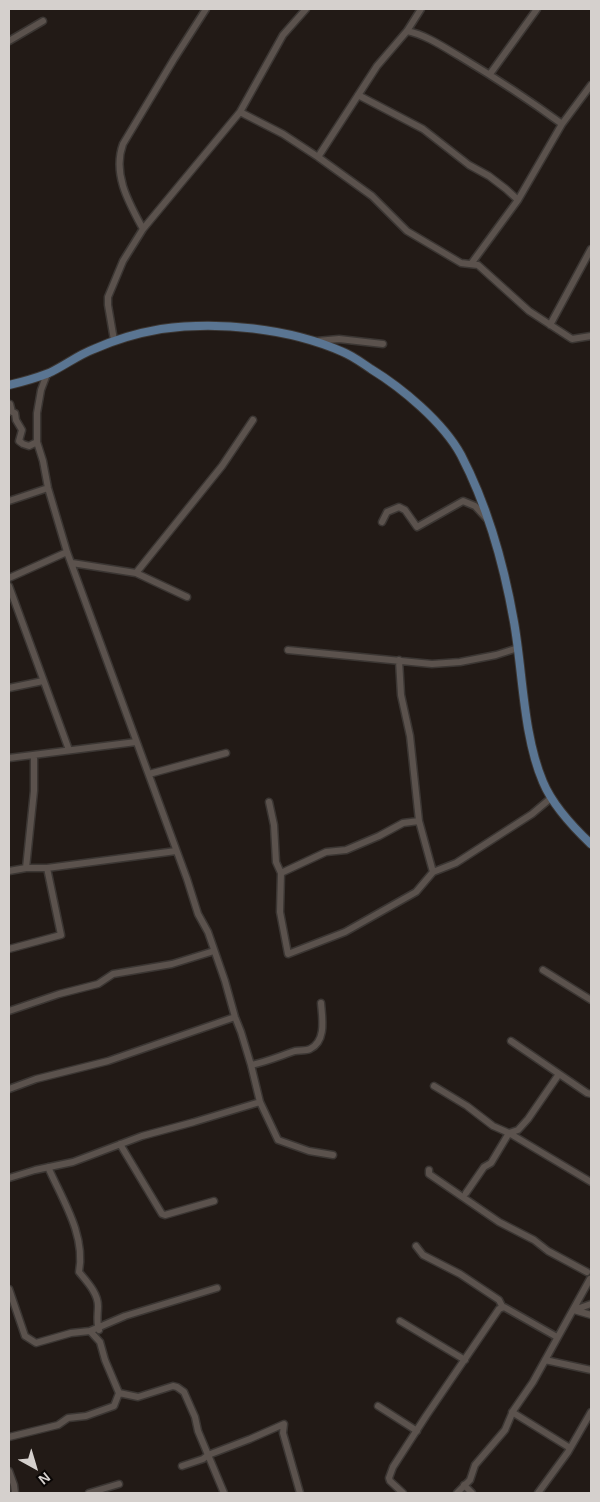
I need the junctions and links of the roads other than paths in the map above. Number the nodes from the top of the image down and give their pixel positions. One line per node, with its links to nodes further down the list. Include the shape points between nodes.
1 (206, 9): 15 (street, via 168,67 120,153 121,182)
2 (306, 9): 11 (street, via 283,35)
3 (421, 9): 6 (street)
4 (537, 9): 8 (street)
5 (43, 21): 7 (street)
6 (406, 31): 8 (street, via 429,38); 10 (street)
7 (9, 41)
8 (490, 74): 12 (street)
9 (591, 85): 12 (street)
10 (358, 94): 13 (street); 14 (street, via 424,128)
11 (240, 112): 13 (street, via 283,134); 15 (street)
12 (562, 124): 14 (street)
13 (318, 158): 17 (street, via 372,196 407,231 461,263)
14 (518, 200): 17 (street)
15 (144, 229): 20 (street, via 123,261 108,296)
16 (591, 249): 18 (street)
17 (471, 264): 18 (street, via 478,265 529,311)
18 (550, 325): 19 (street, via 572,339)
19 (591, 336)
20 (114, 340): 21 (main road, via 160,329 204,326 258,328); 23 (main road)
21 (314, 342): 22 (street, via 339,339); 31 (main road, via 344,352 386,379 425,411 460,454)
22 (383, 344)
23 (47, 374): 24 (main road); 27 (street, via 37,413)
24 (9, 385)
25 (10, 404): 27 (street, via 22,430 19,441 29,446)
26 (253, 420): 34 (street, via 222,466)
27 (37, 442): 28 (street)
28 (48, 488): 29 (street); 32 (street)
29 (9, 502)
30 (382, 522): 31 (street, via 387,512 399,507 417,527 464,501 476,506)
31 (491, 524): 38 (main road)
32 (67, 552): 33 (street); 35 (street)
33 (72, 562): 34 (street); 43 (street)
34 (136, 572): 37 (street)
35 (9, 578)
36 (9, 586): 41 (street)
37 (187, 597)
38 (518, 648): 40 (street, via 460,662 432,664); 49 (main road, via 530,733 543,782)
39 (288, 650): 40 (street)
40 (399, 660): 51 (street)
41 (43, 681): 42 (street); 44 (street)
42 (9, 688)
43 (136, 742): 44 (street); 48 (street)
44 (69, 750): 46 (street)
45 (226, 753): 48 (street)
46 (34, 755): 47 (street); 54 (street, via 34,792)
47 (9, 758)
48 (149, 774): 53 (street)
49 (551, 798): 52 (main road); 57 (street, via 456,863)
50 (269, 802): 58 (street, via 276,862)
51 (419, 821): 57 (street); 58 (street, via 404,823 346,850 326,852)
52 (591, 844)
53 (176, 851): 55 (street); 60 (street)
54 (26, 868): 55 (street); 56 (street)
55 (47, 868): 59 (street, via 61,935)
56 (9, 871)
57 (433, 872): 58 (street, via 416,892 346,932 288,954 280,912)
58 (281, 873)
59 (9, 949)
60 (214, 951): 64 (street, via 172,964 114,974 98,984); 65 (street)
61 (543, 970): 62 (street)
62 (591, 1000)
63 (322, 1002): 67 (street, via 321,1035 315,1046)
64 (9, 1010)
65 (235, 1018): 67 (street); 70 (street, via 108,1061)
66 (511, 1041): 68 (street)
67 (251, 1066): 72 (street)
68 (559, 1074): 71 (street); 73 (street, via 528,1119 518,1130)
69 (434, 1086): 73 (street, via 492,1126)
70 (9, 1089)
71 (591, 1094)
72 (260, 1102): 74 (street); 75 (street, via 278,1140)
73 (509, 1133): 79 (street); 80 (street, via 491,1163 484,1167)
74 (120, 1144): 76 (street, via 73,1162); 81 (street, via 162,1214)
75 (333, 1155)
76 (48, 1167): 78 (street); 93 (street, via 73,1223 80,1248 79,1272 92,1288 98,1304)
77 (429, 1170): 83 (street, via 447,1187 498,1222 548,1251)
78 (9, 1178)
79 (591, 1182)
80 (466, 1193)
81 (214, 1201)
82 (416, 1246): 88 (street, via 423,1255 460,1274 499,1300)
83 (589, 1269): 84 (street)
84 (590, 1279): 89 (street, via 589,1288); 94 (street)
85 (217, 1288): 92 (street, via 125,1316)
86 (9, 1289): 92 (street, via 25,1336 31,1341 43,1342)
87 (591, 1304): 89 (street)
88 (502, 1306): 94 (street); 95 (street)
89 (574, 1310): 90 (street); 96 (street, via 546,1360)
90 (591, 1316)
91 (400, 1321): 95 (street)
92 (90, 1331): 97 (street, via 100,1342)
93 (99, 1331)
94 (557, 1337): 99 (street, via 533,1382)
95 (464, 1360): 101 (street)
96 (591, 1370)
97 (119, 1394): 102 (street, via 110,1409 68,1418 58,1424); 104 (street, via 138,1397 173,1386 180,1388 195,1416)
98 (378, 1406): 101 (street)
99 (512, 1412): 103 (street); 108 (street, via 505,1430 475,1464 470,1480)
100 (591, 1412): 103 (street)
101 (416, 1431): 113 (street, via 389,1478)
102 (9, 1437)
103 (570, 1448): 116 (street)
104 (208, 1455): 105 (street); 111 (street); 112 (street, via 284,1424 283,1433)
105 (182, 1466)
106 (9, 1472): 109 (street)
107 (120, 1484): 110 (street)
108 (464, 1485): 114 (street); 115 (street)
109 (16, 1493)
110 (89, 1493)
111 (224, 1493)
112 (300, 1493)
113 (403, 1493)
114 (457, 1493)
115 (472, 1493)
116 (538, 1493)

